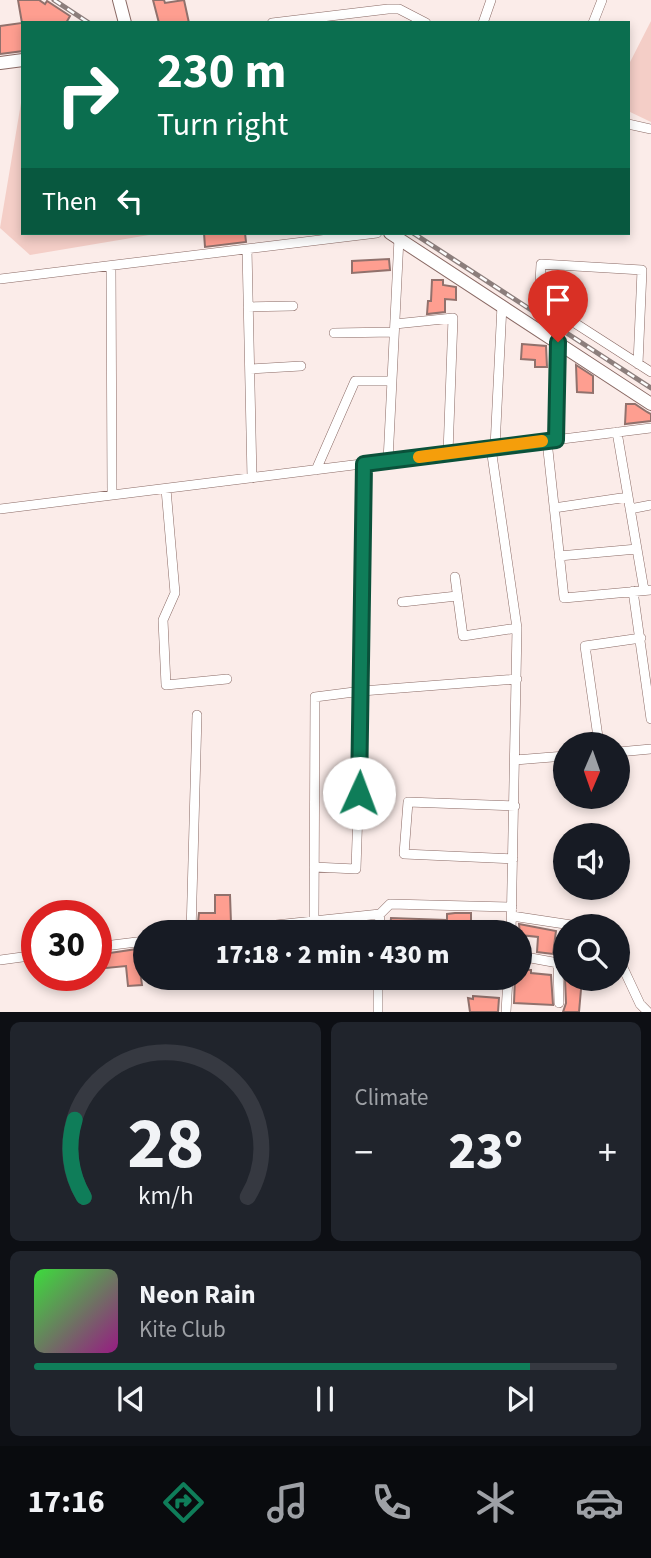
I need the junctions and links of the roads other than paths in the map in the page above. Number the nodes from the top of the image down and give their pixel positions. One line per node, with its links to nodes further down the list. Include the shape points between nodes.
1 (119, 0): 6 (street)
2 (491, 0): 9 (street)
3 (602, 0): 10 (street)
4 (380, 10): 5 (street); 7 (street); 8 (street, via 399,9)
5 (321, 20)
6 (124, 21)
7 (380, 21)
8 (422, 21)
9 (484, 21)
10 (594, 21)
11 (21, 60): 12 (street)
12 (0, 63)
13 (630, 124): 14 (street)
14 (651, 129)
15 (361, 235): 17 (street)
16 (394, 236): 20 (street); 23 (street)
17 (247, 249): 18 (street); 22 (street)
18 (111, 266): 19 (street); 42 (street)
19 (0, 279)
20 (502, 305): 25 (street); 35 (street)
21 (293, 306): 22 (street)
22 (248, 307): 28 (street)
23 (394, 328): 24 (street); 30 (street); 36 (street, via 453,318)
24 (334, 333)
25 (558, 342): 31 (street); 34 (street)
26 (638, 364): 26 (street, via 539,300 541,264 642,270); 29 (street)
27 (301, 366): 28 (street)
28 (250, 369): 40 (street)
29 (651, 372)
30 (392, 381): 37 (street); 39 (street, via 355,381)
31 (651, 404)
32 (651, 428): 33 (street)
33 (617, 432): 34 (street); 43 (street)
34 (552, 440): 35 (street); 45 (street)
35 (493, 447): 36 (street); 55 (street)
36 (448, 453): 37 (street)
37 (388, 461): 38 (street)
38 (364, 464): 39 (street); 59 (street)
39 (316, 470): 40 (street)
40 (252, 478): 41 (street)
41 (166, 489): 42 (street); 57 (street, via 175,593 163,621 166,685)
42 (112, 495): 46 (street)
43 (628, 497): 45 (street); 47 (street)
44 (651, 505): 47 (street)
45 (554, 508): 49 (street)
46 (0, 509)
47 (630, 509): 48 (street)
48 (637, 549): 49 (street); 51 (street)
49 (559, 556): 52 (street, via 564,598)
50 (455, 577): 53 (street)
51 (648, 590): 52 (street)
52 (633, 592): 56 (street)
53 (457, 596): 54 (street); 55 (street, via 463,636)
54 (402, 602)
55 (517, 628): 58 (street)
56 (641, 638): 61 (street); 62 (street, via 584,646)
57 (227, 679)
58 (517, 679): 59 (street); 66 (street)
59 (362, 691): 69 (street, via 315,697); 69 (street, via 356,869)
60 (197, 715): 72 (street)
61 (651, 719)
62 (596, 732)
63 (651, 749): 64 (street)
64 (630, 751)
65 (553, 757): 66 (street)
66 (516, 760): 67 (street)
67 (514, 806): 68 (street); 68 (street, via 408,802 404,854)
68 (513, 859): 70 (street)
69 (314, 867): 73 (street)
70 (512, 911): 71 (street, via 390,904); 75 (street); 76 (street)
71 (380, 914): 73 (street); 74 (street)
72 (191, 920)
73 (314, 920)
74 (380, 920)
75 (512, 920)
76 (553, 920)
77 (133, 942): 78 (street)
78 (112, 945)
79 (21, 957): 81 (street)
80 (532, 958): 85 (street, via 558,963)
81 (0, 960)
82 (630, 983): 88 (street)
83 (379, 990): 86 (street)
84 (507, 990): 87 (street)
85 (559, 1003)
86 (380, 1012)
87 (506, 1012)
88 (648, 1012)

